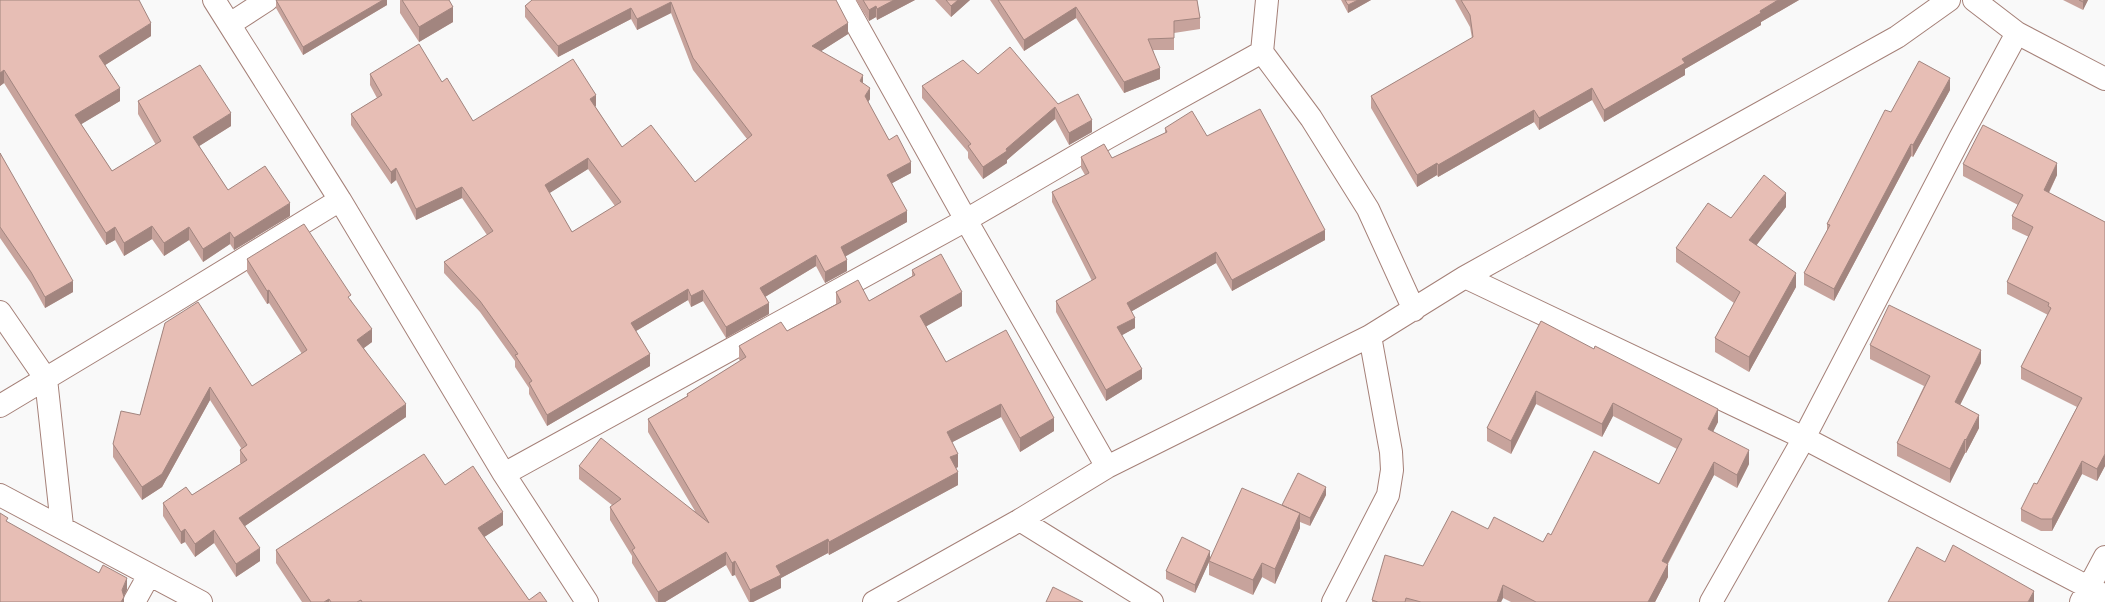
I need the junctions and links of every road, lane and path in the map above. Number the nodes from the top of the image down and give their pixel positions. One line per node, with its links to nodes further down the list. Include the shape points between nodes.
1 (214, 0): 7 (street)
2 (267, 0): 7 (street)
3 (843, 0): 12 (street)
4 (1267, 0): 9 (street)
5 (1949, 0): 13 (street, via 1897,37)
6 (1974, 0): 8 (street)
7 (230, 24): 11 (street)
8 (2017, 33): 10 (street); 19 (street)
9 (1262, 52): 12 (street); 14 (street, via 1311,118 1368,209)
10 (2105, 79)
11 (340, 200): 17 (street); 21 (street)
12 (966, 220): 20 (street); 21 (street)
13 (1466, 277): 14 (street); 19 (street)
14 (1414, 310): 16 (street)
15 (0, 312): 17 (street)
16 (1370, 336): 20 (street); 33 (street, via 1392,470 1388,494)
17 (46, 379): 18 (street); 24 (street)
18 (0, 406)
19 (1804, 438): 27 (street); 34 (street)
20 (1107, 466): 23 (street)
21 (504, 474): 30 (street)
22 (0, 495): 24 (street)
23 (1020, 520): 31 (street); 32 (street)
24 (62, 526): 26 (street)
25 (2105, 557): 27 (street)
26 (149, 575): 28 (street); 29 (street)
27 (2091, 595)
28 (134, 602)
29 (201, 602)
30 (587, 602)
31 (874, 602)
32 (1152, 602)
33 (1332, 602)
34 (1711, 602)

